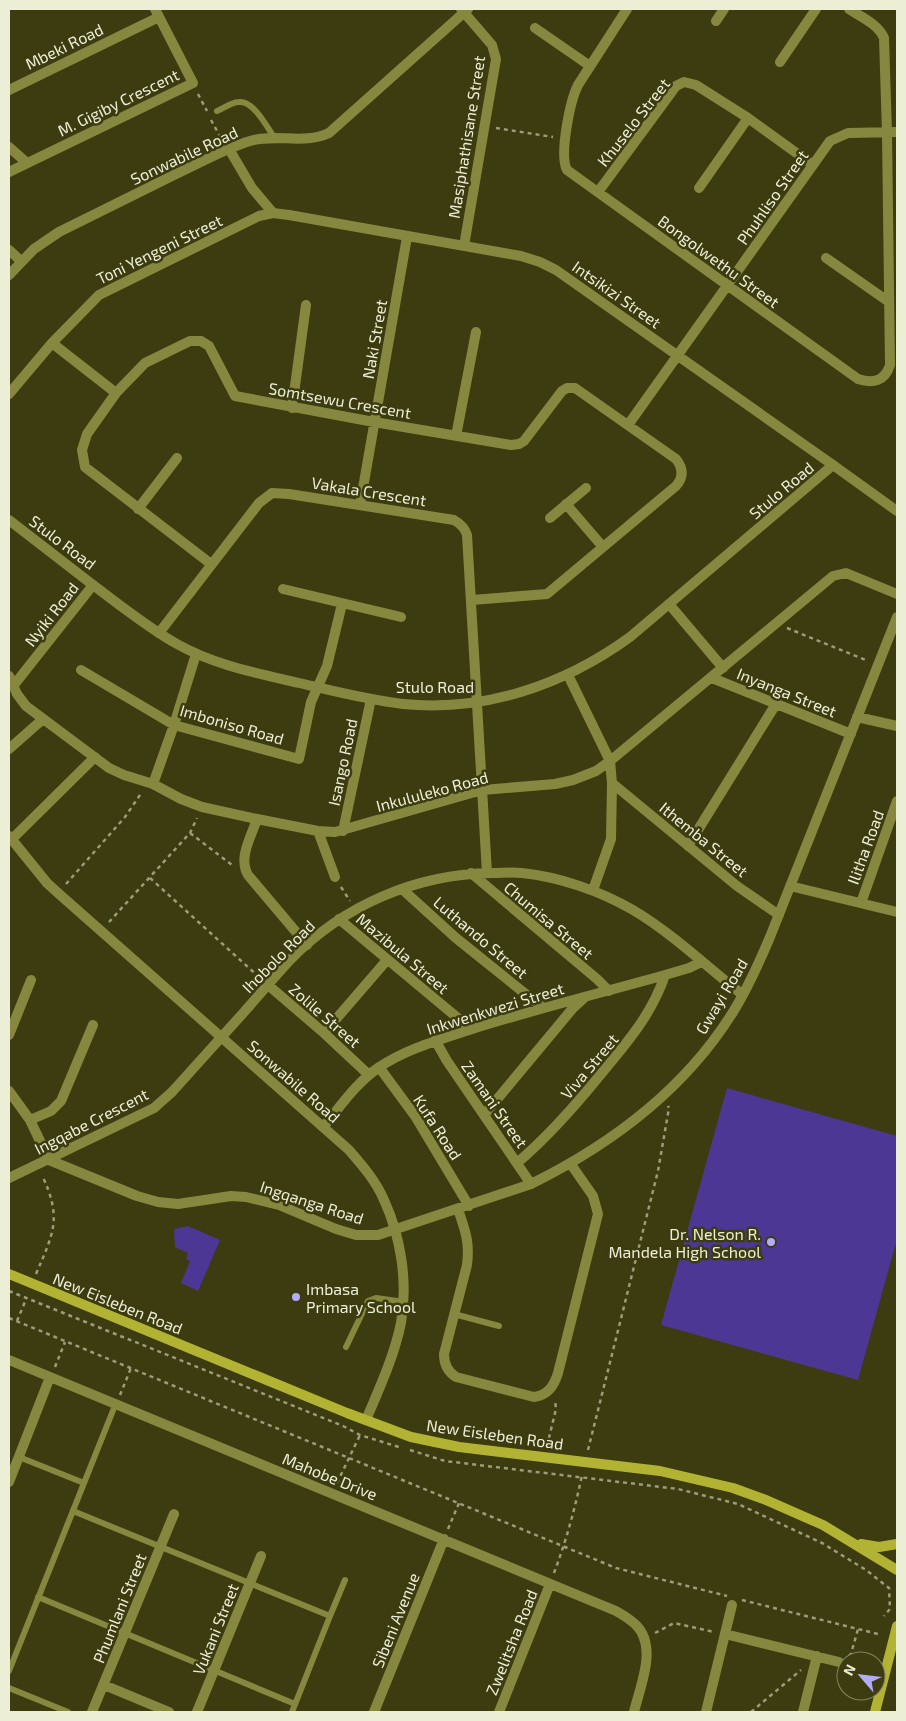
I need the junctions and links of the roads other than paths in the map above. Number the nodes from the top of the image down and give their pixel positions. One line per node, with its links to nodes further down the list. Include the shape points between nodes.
1 (627, 9): 10 (street, Bongolwethu Street)
2 (724, 9): 7 (street)
3 (816, 9): 9 (street)
4 (849, 9): 14 (street, Bongolwethu Street, via 875,26 884,38)
5 (464, 10): 15 (street, Sonwabile Road, via 329,133 308,139); 25 (street, Masiphathisane Street, via 496,53)
6 (157, 13): 11 (street, Mbeki Road); 18 (street, M. Gigiby Crescent, via 193,83)
7 (716, 21)
8 (535, 28): 10 (street)
9 (780, 62)
10 (590, 66): 22 (street, Bongolwethu Street, via 572,98 563,160 567,170)
11 (9, 90)
12 (217, 111): 15 (lane, via 238,102 246,103 253,107)
13 (748, 118): 19 (street, Khuselo Street); 21 (street); 22 (street, Khuselo Street, via 696,85 684,82 676,86)
14 (892, 132): 19 (street, Phuhliso Street, via 839,136 830,141); 31 (street, Bongolwethu Street)
15 (274, 137): 17 (street, Sonwabile Road)
16 (9, 147): 18 (street)
17 (229, 149): 23 (street, via 252,188); 28 (street, Sonwabile Road, via 59,232)
18 (27, 163): 20 (street, M. Gigiby Crescent)
19 (813, 165): 30 (street, Phuhliso Street)
20 (9, 172)
21 (699, 188)
22 (598, 192): 30 (street, Bongolwethu Street)
23 (273, 213): 24 (street, Intsikizi Street); 34 (street, Toni Yengeni Street, via 259,216 98,295)
24 (407, 237): 25 (street, Intsikizi Street); 39 (street, Naki Street)
25 (464, 246): 35 (street, Intsikizi Street, via 521,256 548,266)
26 (9, 250): 28 (street)
27 (826, 258): 31 (street)
28 (21, 261): 29 (street, Sonwabile Road)
29 (9, 275)
30 (727, 286): 31 (street, Bongolwethu Street, via 865,382 879,381 888,372); 35 (street, Phuhliso Street)
31 (889, 302)
32 (306, 305): 38 (street)
33 (476, 332): 41 (street)
34 (52, 343): 36 (street); 37 (street, Toni Yengeni Street)
35 (678, 355): 40 (street, Phuhliso Street); 43 (street, Intsikizi Street)
36 (116, 393): 38 (street, Somtsewu Crescent, via 145,363 190,341 201,341 209,346 235,396); 47 (street, Somtsewu Crescent, via 87,434 82,450 85,467)
37 (9, 394)
38 (292, 408): 39 (street, Somtsewu Crescent)
39 (374, 422): 41 (street, Somtsewu Crescent); 46 (street, Naki Street)
40 (628, 425): 41 (street, Somtsewu Crescent, via 579,390 571,388 562,391 519,444); 51 (street, Somtsewu Crescent, via 676,459 682,468 681,478 676,486)
41 (456, 436)
42 (177, 458): 47 (street)
43 (833, 465): 48 (street, Intsikizi Street); 58 (street, Stulo Road)
44 (586, 488): 45 (street)
45 (566, 504): 49 (street); 51 (street)
46 (360, 505): 52 (street, Vakala Crescent, via 272,493 259,503); 56 (street, Vakala Crescent, via 459,523 466,529)
47 (138, 509): 52 (street, Somtsewu Crescent)
48 (897, 510)
49 (550, 518)
50 (9, 520): 53 (street, Stulo Road)
51 (602, 547): 56 (street, Somtsewu Crescent, via 546,594)
52 (211, 564): 61 (street, Vakala Crescent)
53 (93, 584): 61 (street, Stulo Road); 68 (street, Nyiki Road)
54 (283, 589): 57 (street)
55 (897, 594): 63 (street, Inkululeko Road, via 846,573 836,574)
56 (472, 600): 71 (street, Vakala Crescent)
57 (342, 604): 59 (street); 69 (street, via 327,666)
58 (669, 604): 63 (street, Inyanga Street); 65 (street, Stulo Road, via 610,652)
59 (401, 617)
60 (897, 617): 73 (street, Gwayi Road)
61 (158, 633): 62 (street, Stulo Road)
62 (196, 654): 69 (street, Stulo Road); 75 (street)
63 (724, 668): 67 (street, Inkululeko Road)
64 (81, 670): 75 (street, Imboniso Road)
65 (568, 675): 71 (street, Stulo Road, via 525,692); 80 (street)
66 (9, 676): 68 (street, Inkululeko Road)
67 (712, 678): 72 (street, Inyanga Street); 80 (street, Inkululeko Road)
68 (14, 685): 74 (street, Inkululeko Road, via 20,699)
69 (318, 687): 70 (street, Stulo Road); 75 (street, Imboniso Road, via 311,702 299,758)
70 (371, 699): 71 (street, Stulo Road, via 404,704); 87 (street, Isango Road)
71 (477, 702): 83 (street, Vakala Crescent)
72 (776, 704): 77 (street, Inyanga Street); 89 (street)
73 (857, 716): 76 (street); 77 (street, Gwayi Road)
74 (43, 719): 78 (street); 79 (street, Inkululeko Road)
75 (174, 725): 81 (street)
76 (897, 726)
77 (851, 734): 93 (street, Gwayi Road)
78 (9, 749)
79 (95, 757): 81 (street, Inkululeko Road, via 124,775); 88 (street)
80 (610, 761): 82 (street); 83 (street, Inkululeko Road, via 596,771 573,780)
81 (151, 783): 85 (street, Inkululeko Road, via 181,799)
82 (612, 783): 89 (street, Ithemba Street); 95 (street, via 611,838)
83 (482, 790): 87 (street, Inkululeko Road); 91 (street, Vakala Crescent)
84 (897, 801): 96 (street, Ilitha Road)
85 (256, 820): 86 (street, Inkululeko Road); 100 (street, via 243,860 244,868)
86 (318, 831): 87 (street, Inkululeko Road); 92 (street)
87 (343, 831)
88 (10, 838): 114 (street, Sonwabile Road, via 47,883)
89 (688, 846): 98 (street, Ithemba Street)
90 (470, 873): 91 (street, Ihobolo Road); 94 (street, Ihobolo Road); 106 (street, Chumisa Street)
91 (487, 873): 95 (street, Ihobolo Road, via 544,876)
92 (335, 877)
93 (790, 886): 96 (street); 98 (street, Gwayi Road)
94 (402, 888): 99 (street, Ihobolo Road); 109 (street, Luthando Street, via 456,938)
95 (593, 890): 102 (street, Ihobolo Road, via 650,921)
96 (861, 903): 97 (street)
97 (897, 912)
98 (779, 915): 107 (street, Gwayi Road)
99 (339, 919): 100 (street, Ihobolo Road); 101 (street, Mazibula Street)
100 (307, 945): 105 (street, Ihobolo Road)
101 (388, 960): 111 (street, Mazibula Street); 112 (street)
102 (701, 962): 103 (street, Inkwenkwezi Street); 107 (street, Ihobolo Road)
103 (666, 975): 106 (street, Inkwenkwezi Street); 123 (street, Viva Street, via 636,1032 561,1122)
104 (31, 980): 113 (street)
105 (268, 985): 112 (street, Zolile Street); 114 (street, Ihobolo Road)
106 (609, 991): 108 (street, Inkwenkwezi Street)
107 (743, 995): 124 (street, Gwayi Road, via 711,1044 662,1098 619,1133)
108 (585, 997): 109 (street, Inkwenkwezi Street); 119 (street)
109 (543, 1008): 111 (street, Inkwenkwezi Street)
110 (93, 1026): 120 (street, via 61,1101 51,1111)
111 (472, 1029): 115 (street, Inkwenkwezi Street)
112 (324, 1033): 117 (street, Zolile Street)
113 (9, 1035)
114 (222, 1038): 121 (street, Sonwabile Road); 122 (street, Ingqabe Crescent, via 154,1108)
115 (435, 1040): 116 (street, Inkwenkwezi Street); 119 (street, Zamani Street)
116 (379, 1067): 117 (street, Inkwenkwezi Street); 127 (street, Kufa Road, via 415,1116)
117 (369, 1074): 121 (street, Inkwenkwezi Street)
118 (9, 1091): 120 (street)
119 (484, 1115): 123 (street, Zamani Street)
120 (30, 1120): 122 (street)
121 (324, 1126): 129 (street, Sonwabile Road, via 364,1167 384,1199)
122 (49, 1160): 125 (street, Ingqabe Crescent); 129 (street, Ingqanga Road, via 158,1202 178,1204 231,1196 246,1197 279,1205 356,1235 378,1235)
123 (517, 1163): 126 (street, Zamani Street)
124 (570, 1164): 126 (street, Gwayi Road); 132 (street, via 592,1196 598,1214 558,1374 550,1390 534,1397 452,1374 444,1359)
125 (9, 1178)
126 (531, 1184): 127 (street, Gwayi Road)
127 (469, 1206): 128 (street, Gwayi Road)
128 (458, 1209): 129 (street, Gwayi Road); 132 (street, via 469,1251)
129 (394, 1230): 131 (street, Sonwabile Road, via 399,1244)
130 (9, 1274): 138 (main road, New Eisleben Road)
131 (404, 1302): 134 (lane, via 376,1298 368,1301); 138 (street, Sonwabile Road, via 395,1344)
132 (454, 1314): 133 (lane)
133 (499, 1326)
134 (346, 1348)
135 (9, 1360): 136 (street, Mahobe Drive)
136 (52, 1373): 137 (street, Mahobe Drive); 139 (street)
137 (116, 1403): 141 (lane); 144 (street, Mahobe Drive)
138 (366, 1420): 145 (main road, New Eisleben Road, via 436,1443 660,1471 733,1488 797,1513)
139 (19, 1457): 140 (street); 141 (lane)
140 (9, 1482)
141 (84, 1483): 142 (lane)
142 (73, 1511): 147 (lane); 153 (lane)
143 (174, 1514): 147 (street, Phumlani Street)
144 (444, 1539): 152 (street, Mahobe Drive); 171 (street, Sibeni Avenue)
145 (850, 1541): 146 (main road, via 879,1547); 149 (main road, New Eisleben Road)
146 (897, 1544)
147 (160, 1547): 151 (lane); 157 (street, Phumlani Street)
148 (261, 1556): 151 (street, Vukani Street)
149 (897, 1570)
150 (345, 1580): 155 (lane)
151 (250, 1584): 155 (lane); 162 (street, Vukani Street)
152 (550, 1584): 172 (street, Zwelitsha Road); 173 (street, Mahobe Drive, via 616,1611 637,1626 645,1638 646,1662)
153 (38, 1597): 157 (lane); 161 (lane)
154 (732, 1605): 158 (street)
155 (330, 1616): 165 (lane)
156 (897, 1626): 176 (main road)
157 (125, 1633): 162 (lane); 163 (street, Phumlani Street)
158 (725, 1634): 159 (street); 174 (street)
159 (817, 1656): 160 (street); 175 (street)
160 (836, 1661)
161 (9, 1670)
162 (214, 1670): 165 (lane); 169 (street, Vukani Street)
163 (104, 1685): 167 (street, Phumlani Street); 168 (street)
164 (9, 1688): 166 (lane)
165 (295, 1704): 170 (lane)
166 (68, 1712)
167 (92, 1712)
168 (169, 1712)
169 (197, 1712)
170 (292, 1712)
171 (374, 1712)
172 (499, 1712)
173 (634, 1712)
174 (706, 1712)
175 (803, 1712)
176 (874, 1712)

